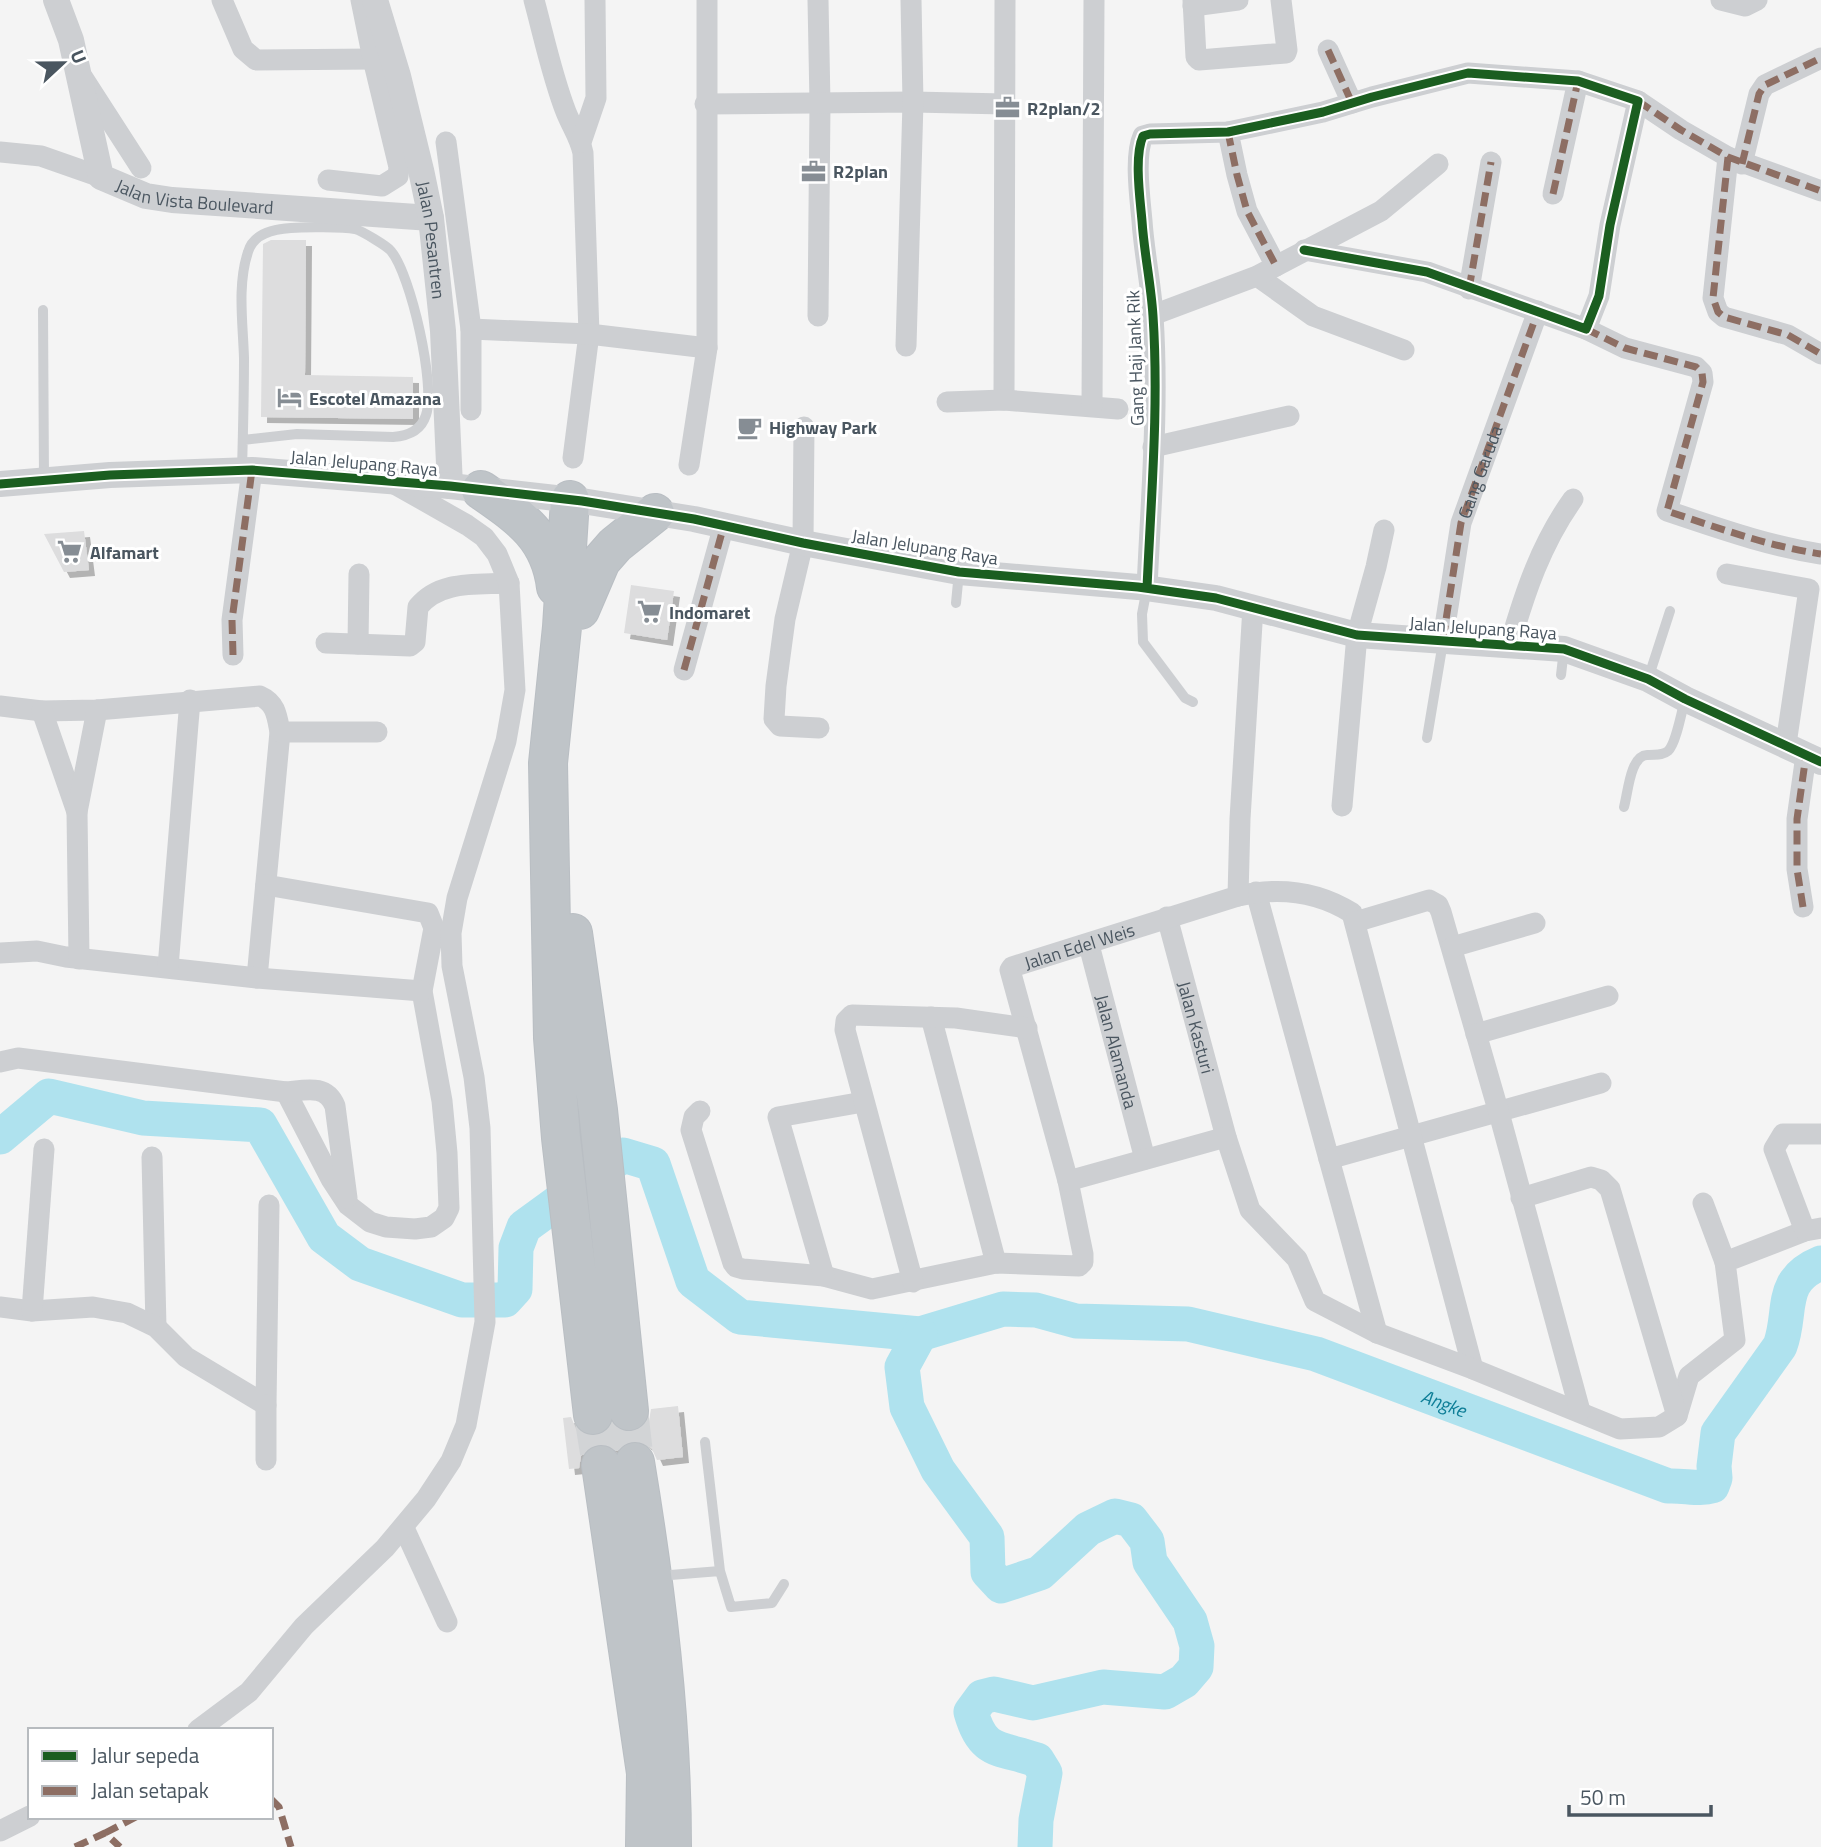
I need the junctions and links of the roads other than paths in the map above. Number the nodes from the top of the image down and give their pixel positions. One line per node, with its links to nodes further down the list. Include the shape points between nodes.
1 (56, 0): 20 (street, Jalan Vista Boulevard)
2 (222, 0): 19 (street, via 243,49 256,60)
3 (361, 0): 19 (street)
4 (375, 0): 40 (street, Jalan Pesantren)
5 (534, 0): 30 (street, via 562,101)
6 (595, 0): 30 (street, via 596,98)
7 (707, 0): 26 (street)
8 (818, 0): 24 (street)
9 (911, 0): 23 (street)
10 (1005, 0): 27 (street)
11 (1094, 0): 57 (street)
12 (1238, 0): 16 (street)
13 (1281, 0): 16 (street, via 1287,50 1282,55 1199,60)
14 (1721, 0): 15 (street, via 1745,6)
15 (1757, 0)
16 (1193, 3)
17 (1328, 50): 25 (street)
18 (1821, 58): 32 (street, via 1765,85)
19 (373, 59): 37 (street, via 400,167 398,176 382,186)
20 (80, 73): 35 (street); 36 (street, Jalan Vista Boulevard)
21 (1578, 81): 22 (street); 25 (street, via 1468,73); 39 (street)
22 (1638, 101): 32 (street); 49 (street, via 1599,296)
23 (912, 102): 24 (street); 27 (street); 51 (street)
24 (820, 103): 26 (street); 47 (street)
25 (1352, 103): 28 (street)
26 (705, 104): 52 (street)
27 (1004, 104): 55 (street)
28 (1228, 132): 42 (street); 46 (street, Gang Haji Jank Rik, via 1150,134 1140,142 1144,249)
29 (446, 142): 48 (street)
30 (581, 142): 50 (street)
31 (0, 152): 36 (street, via 41,156)
32 (1735, 160): 38 (street); 54 (street, via 1715,307 1724,317 1788,335)
33 (1491, 162): 43 (street)
34 (1438, 164): 41 (street, via 1381,211)
35 (141, 168)
36 (101, 177): 40 (street, Jalan Vista Boulevard, via 146,196 172,200)
37 (328, 180)
38 (1821, 191)
39 (1553, 194)
40 (431, 218): 70 (street, Jalan Pesantren)
41 (1304, 250): 42 (street); 43 (street, via 1427,272)
42 (1266, 271): 46 (street); 53 (street, via 1313,316)
43 (1469, 289): 45 (street)
44 (43, 310): 68 (lane)
45 (1538, 311): 49 (street); 88 (street, Gang Garuda, via 1461,523)
46 (1153, 315): 63 (street, Gang Haji Jank Rik)
47 (818, 316)
48 (471, 329): 50 (street); 59 (street)
49 (1586, 329): 77 (street, via 1625,348 1696,367 1702,373 1667,511 1750,539)
50 (589, 334): 52 (street); 64 (street)
51 (906, 346)
52 (707, 348): 65 (street)
53 (1404, 350)
54 (1821, 354)
55 (1004, 400): 56 (street); 57 (street)
56 (947, 402)
57 (1092, 406): 58 (street)
58 (1118, 409)
59 (471, 410)
60 (1289, 416): 63 (street)
61 (804, 427): 76 (street)
62 (243, 439): 62 (lane, via 297,434 393,437 408,436 419,428 426,415 428,391 417,315 391,250 356,229 293,228 271,230 248,249 242,280); 66 (lane)
63 (1153, 447): 82 (street, Gang Haji Jank Rik)
64 (573, 458)
65 (689, 466)
66 (247, 470): 67 (street, Jalan Jelupang Raya); 68 (street, Jalan Jelupang Raya); 92 (street, via 232,620)
67 (388, 480): 70 (street, Jalan Jelupang Raya); 81 (street, via 484,537)
68 (44, 481): 69 (street, Jalan Jelupang Raya)
69 (0, 484)
70 (466, 488): 72 (street, Jalan Jelupang Raya); 86 (highway, via 516,515 541,539)
71 (1573, 499): 91 (street, via 1529,578)
72 (576, 501): 73 (street, Jalan Jelupang Raya); 86 (highway)
73 (655, 513): 74 (street, Jalan Jelupang Raya); 86 (highway, via 601,561)
74 (724, 525): 76 (street, Jalan Jelupang Raya); 93 (street)
75 (1384, 530): 87 (street)
76 (803, 543): 78 (street, Jalan Jelupang Raya); 101 (street, via 785,619 774,719 780,726)
77 (1821, 554)
78 (959, 572): 82 (street, Jalan Jelupang Raya); 83 (lane)
79 (359, 573): 90 (street)
80 (1727, 574): 105 (street, via 1809,589)
81 (509, 583): 90 (street, via 453,586 433,592 418,607 415,642 410,646); 160 (street, via 515,690 506,741 457,898 451,933 452,966 480,1128 485,1322 466,1425 450,1461)
82 (1147, 588): 84 (street, Jalan Jelupang Raya); 97 (lane, via 1143,642 1185,698)
83 (956, 603)
84 (1253, 607): 87 (street, Jalan Jelupang Raya); 110 (street, via 1240,819)
85 (1670, 611): 94 (lane)
86 (571, 619): 86 (highway, via 569,867 574,953 598,1110 609,1222 611,1413 574,1250 553,1038 548,763)
87 (1357, 635): 88 (street, Jalan Jelupang Raya); 106 (street)
88 (1443, 639): 91 (street, Jalan Jelupang Raya); 104 (lane)
89 (326, 643): 90 (street)
90 (358, 644)
91 (1510, 644): 94 (street, Jalan Jelupang Raya, via 1563,662)
92 (233, 655)
93 (684, 670)
94 (1648, 679): 95 (street, Jalan Jelupang Raya)
95 (1685, 699): 105 (street, Jalan Jelupang Raya); 107 (lane, via 1672,747 1662,754 1639,757)
96 (190, 700): 99 (street); 102 (street, via 260,695 270,700); 119 (street)
97 (1193, 702)
98 (0, 706): 100 (street)
99 (97, 710): 100 (street); 108 (street)
100 (42, 712): 108 (street)
101 (819, 728)
102 (281, 732): 103 (street); 109 (street)
103 (377, 732)
104 (1427, 738)
105 (1804, 754): 111 (street, via 1797,819)
106 (1342, 806)
107 (1624, 807)
108 (77, 812): 118 (street)
109 (266, 885): 120 (street); 121 (street, via 428,913 434,928)
110 (1247, 894): 112 (street, Jalan Edel Weis); 113 (street, Jalan Edel Weis, via 1288,891 1317,897 1352,914); 138 (street)
111 (1803, 907)
112 (1167, 917): 115 (street, Jalan Edel Weis); 134 (street, Jalan Kasturi)
113 (1355, 922): 116 (street, via 1429,900 1438,905); 133 (street)
114 (1535, 923): 116 (street)
115 (1089, 945): 124 (street, Jalan Edel Weis, via 1012,967 1010,975); 137 (street, Jalan Alamanda)
116 (1451, 947): 125 (street)
117 (0, 953): 118 (street, via 37,951)
118 (79, 959): 119 (street)
119 (168, 967): 120 (street)
120 (257, 978): 121 (street)
121 (422, 991): 143 (street, via 442,1101 449,1208 438,1223 415,1229 370,1222)
122 (1608, 996): 125 (street)
123 (931, 1017): 124 (street); 129 (street, via 852,1015 846,1021); 146 (street)
124 (1027, 1028): 139 (street, Jalan Edel Weis)
125 (1476, 1034): 131 (street)
126 (0, 1062): 128 (street, via 18,1058)
127 (1601, 1083): 131 (street)
128 (286, 1092): 143 (street); 143 (street, via 320,1089 332,1097)
129 (863, 1102): 147 (street, via 778,1117); 148 (street)
130 (700, 1111): 147 (street, via 691,1130 736,1267)
131 (1499, 1113): 133 (street); 140 (street)
132 (1821, 1134): 144 (street, via 1783,1134 1774,1149)
133 (1410, 1135): 138 (street); 153 (street)
134 (1226, 1137): 137 (street); 152 (street, Jalan Kasturi, via 1250,1210 1297,1259 1315,1301)
135 (44, 1149): 150 (street)
136 (152, 1157): 151 (street)
137 (1145, 1159): 139 (street)
138 (1329, 1159): 152 (street)
139 (1068, 1181): 146 (street, Jalan Edel Weis, via 1083,1262 1079,1266)
140 (1521, 1198): 155 (street); 156 (street, via 1591,1177 1610,1189)
141 (1703, 1203): 145 (street)
142 (269, 1205): 154 (street)
143 (348, 1205)
144 (1813, 1230): 145 (street)
145 (1725, 1262): 156 (street, via 1735,1340 1689,1376)
146 (996, 1264): 148 (street)
147 (824, 1276): 148 (street, via 872,1289)
148 (914, 1282)
149 (0, 1307): 150 (street)
150 (32, 1311): 151 (street, via 93,1307 127,1312)
151 (156, 1327): 154 (street, via 186,1357)
152 (1377, 1334): 153 (street, Jalan Kasturi)
153 (1473, 1369): 155 (street, Jalan Kasturi)
154 (266, 1405): 158 (street)
155 (1580, 1411): 156 (street, Jalan Kasturi, via 1620,1429 1659,1427)
156 (1677, 1416)
157 (705, 1442): 161 (lane)
158 (266, 1460)
159 (618, 1464): 162 (highway)
160 (404, 1528): 164 (street); 165 (street, via 304,1626 249,1692)
161 (720, 1571): 162 (lane); 163 (lane, via 731,1607 772,1603)
162 (636, 1572): 168 (highway); 169 (highway, via 672,1773)
163 (784, 1584)
164 (447, 1622)
165 (201, 1728)
166 (28, 1817): 167 (street)
167 (0, 1831)
168 (645, 1847)
169 (672, 1847)

